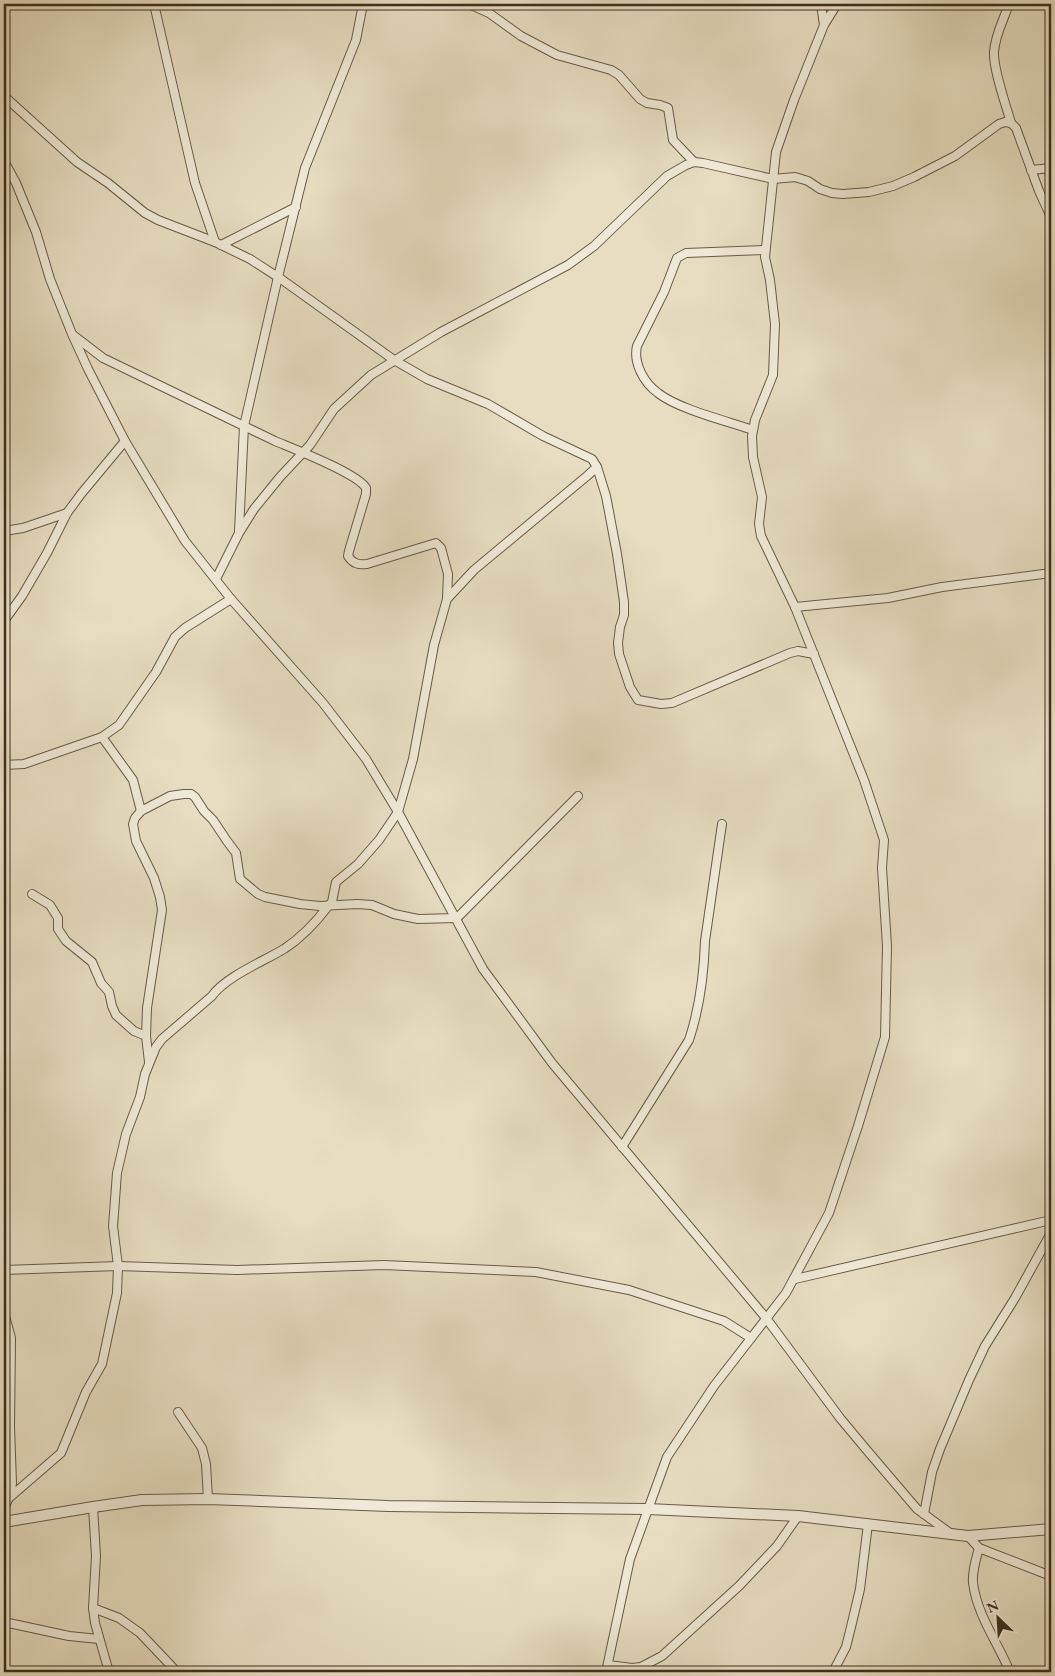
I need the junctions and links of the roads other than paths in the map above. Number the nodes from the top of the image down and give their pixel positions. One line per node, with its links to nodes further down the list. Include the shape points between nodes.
1 (154, 4): 18 (street, via 195,183)
2 (363, 4): 16 (street, via 356,40 305,168)
3 (469, 4): 12 (street, via 557,55 611,70 640,99 668,108 673,140)
4 (807, 4): 5 (street)
5 (822, 4): 8 (street)
6 (837, 4): 8 (street)
7 (1009, 4): 10 (street, via 994,52)
8 (824, 25): 15 (street, via 784,126 776,152)
9 (4, 96): 18 (street, via 76,162 145,212)
10 (1011, 123): 14 (street, via 1016,128); 15 (street, via 999,124 956,156 914,178 877,190 832,193 808,180 795,177)
11 (4, 161): 21 (street, via 36,232 50,280)
12 (694, 162): 15 (street); 22 (street, via 667,176 594,246 568,264)
13 (1051, 168): 14 (street)
14 (1032, 170): 17 (street)
15 (773, 179): 19 (street)
16 (296, 206): 18 (street); 20 (street)
17 (1051, 217)
18 (218, 243): 20 (street)
19 (765, 250): 24 (street, via 775,324 773,375); 24 (street, via 686,253 677,258 634,355 646,381 658,393 681,405)
20 (278, 277): 22 (street); 23 (street)
21 (72, 334): 23 (street, via 102,358); 25 (street)
22 (394, 360): 26 (street, via 371,375 334,409); 27 (street, via 427,379 488,404 543,436 592,459)
23 (244, 426): 26 (street); 30 (street)
24 (753, 430): 35 (street, via 753,457 762,497 761,536)
25 (125, 441): 28 (street); 32 (street, via 185,541)
26 (303, 452): 30 (street, via 254,509); 34 (street, via 357,479 366,488 349,551 350,560 360,565 367,564 439,545 448,574)
27 (597, 467): 34 (street, via 474,570); 37 (street, via 606,496 624,602 619,654 638,700 672,704 790,652)
28 (67, 513): 29 (street); 36 (street, via 22,596)
29 (4, 531)
30 (239, 533): 32 (street)
31 (1051, 573): 35 (street, via 942,587 888,598)
32 (216, 579): 33 (street)
33 (231, 599): 38 (street, via 175,637 156,672 119,725); 42 (street, via 323,703 366,759)
34 (447, 599): 42 (street, via 434,645 413,759)
35 (795, 606): 37 (street)
36 (4, 621)
37 (814, 654): 54 (street, via 884,840 885,1036 829,1213)
38 (102, 737): 39 (street, via 24,764); 41 (street, via 133,780)
39 (4, 765)
40 (578, 796): 46 (street)
41 (142, 810): 45 (street, via 170,796 191,794 234,849 243,883 265,897 300,904); 47 (street, via 135,818 133,830 154,878 162,910 146,1008)
42 (398, 812): 45 (street, via 358,864 336,882); 46 (street)
43 (722, 824): 49 (street, via 693,1028 689,1040)
44 (32, 894): 47 (street, via 50,905 58,918 58,930 66,941 92,962 101,983 109,992 116,1015 134,1031)
45 (329, 905): 46 (street, via 372,905 418,919); 48 (street, via 285,948 219,988 162,1039)
46 (457, 918): 49 (street, via 483,969 552,1063)
47 (146, 1036): 48 (street)
48 (149, 1064): 52 (street, via 117,1173 113,1226)
49 (622, 1147): 56 (street)
50 (1051, 1220): 54 (street)
51 (1051, 1233): 64 (street, via 985,1346 969,1380 935,1464)
52 (118, 1266): 53 (street); 57 (street, via 237,1270 384,1265 536,1272 638,1292 724,1322); 59 (street, via 117,1293 102,1364 86,1392 64,1448 54,1461)
53 (4, 1270)
54 (795, 1279): 56 (street)
55 (4, 1312): 59 (street, via 11,1338 12,1483)
56 (766, 1318): 57 (street); 64 (street, via 852,1433)
57 (751, 1338): 63 (street, via 714,1386 667,1457)
58 (178, 1412): 60 (street, via 202,1448)
59 (9, 1498): 62 (street)
60 (208, 1499): 61 (street, via 142,1500); 63 (street, via 388,1506)
61 (93, 1507): 66 (street); 73 (street, via 96,1538)
62 (4, 1509)
63 (648, 1509): 65 (street); 76 (street, via 630,1559)
64 (924, 1514): 69 (street)
65 (798, 1516): 67 (street); 76 (street, via 777,1546 739,1586 662,1656 641,1666)
66 (4, 1522)
67 (868, 1524): 69 (street); 79 (street, via 852,1627)
68 (1051, 1529): 70 (street)
69 (951, 1534): 70 (street)
70 (968, 1536): 71 (street)
71 (979, 1548): 72 (street); 80 (street, via 974,1583 986,1626)
72 (1051, 1576)
73 (93, 1608): 75 (street); 78 (street, via 119,1618 140,1633)
74 (4, 1622): 75 (street)
75 (99, 1639): 77 (street)
76 (607, 1669)
77 (109, 1672)
78 (177, 1672)
79 (833, 1672)
80 (1010, 1672)

